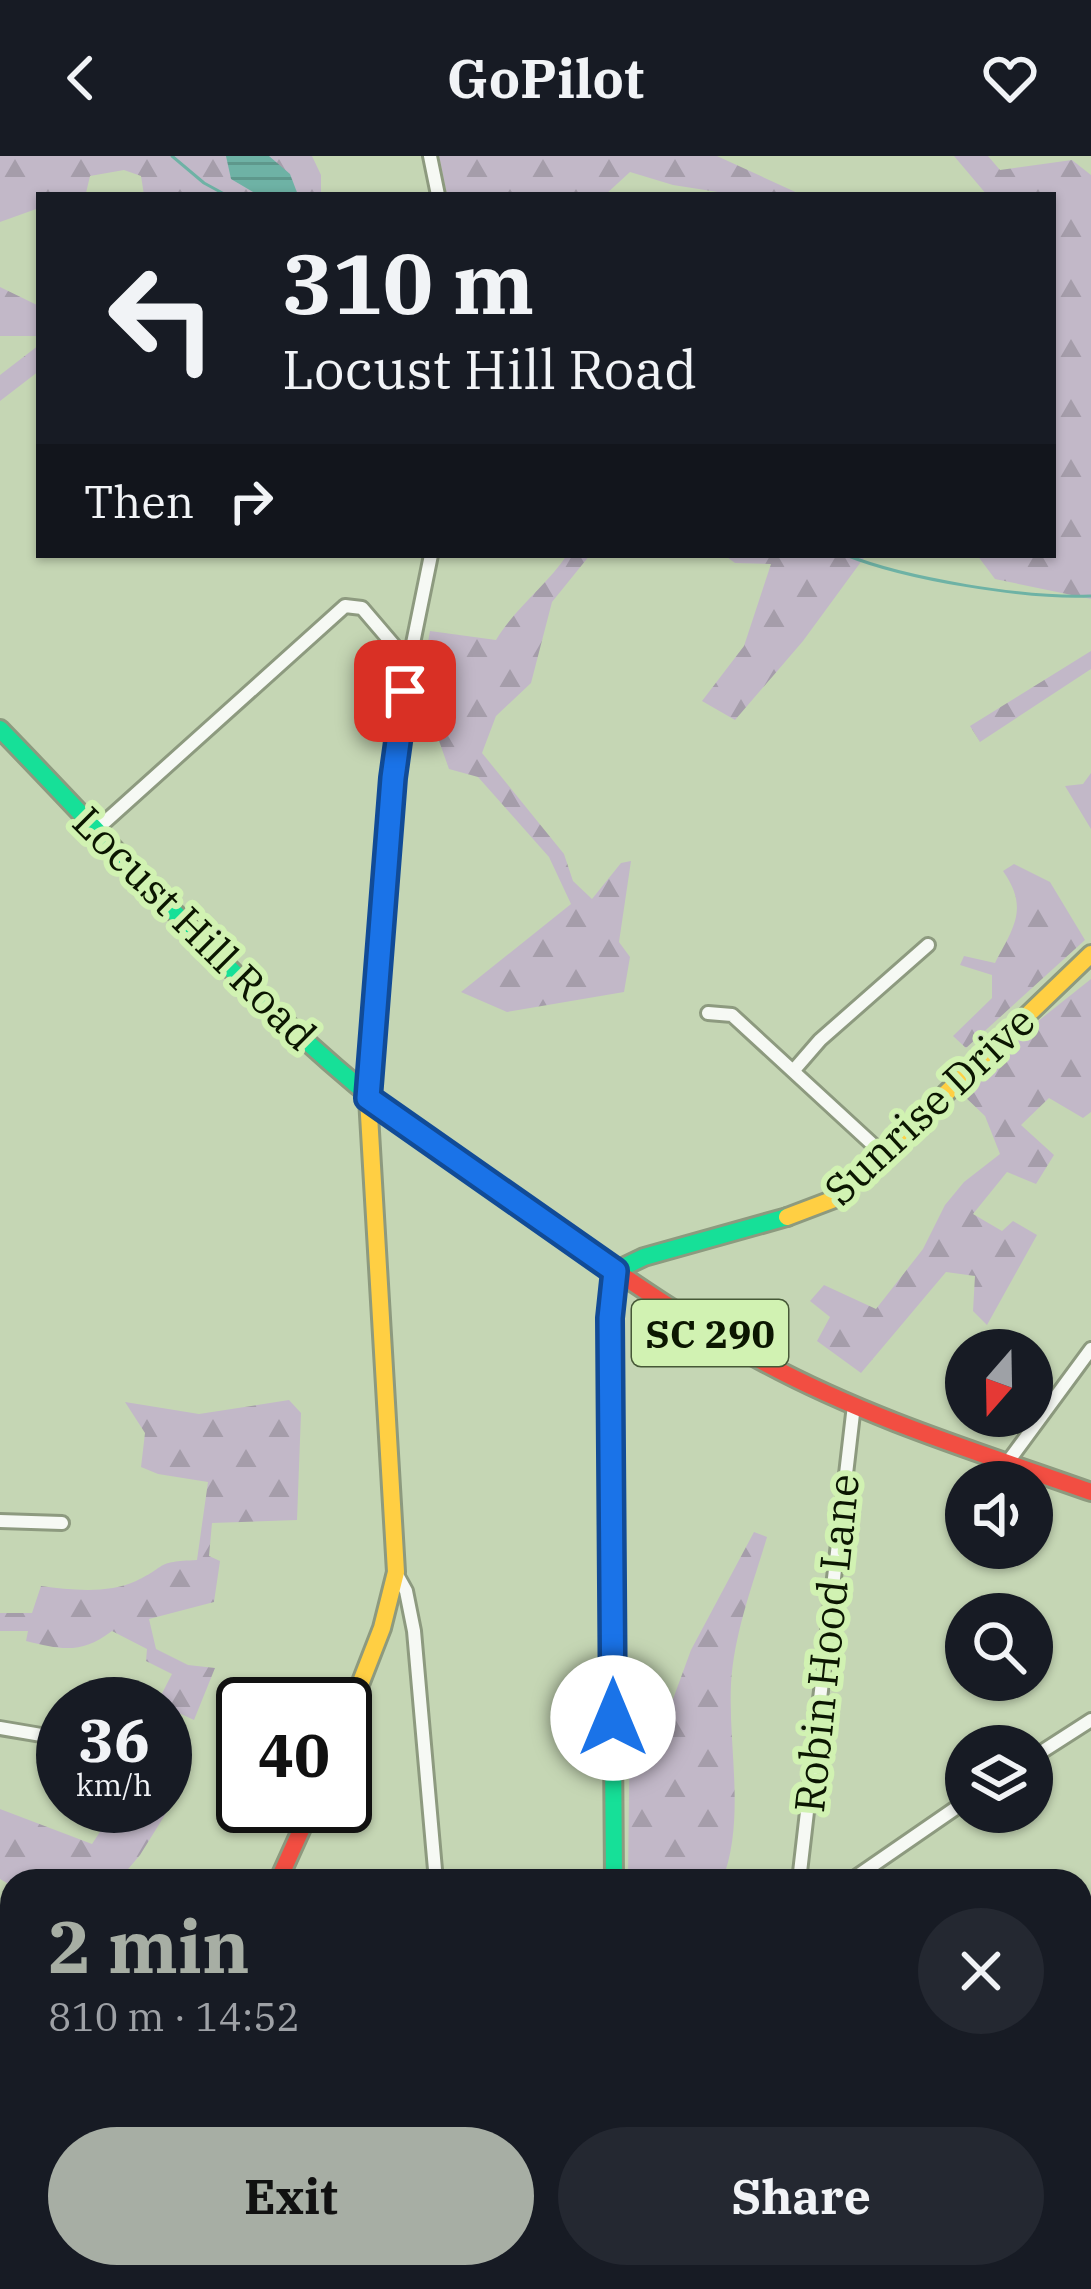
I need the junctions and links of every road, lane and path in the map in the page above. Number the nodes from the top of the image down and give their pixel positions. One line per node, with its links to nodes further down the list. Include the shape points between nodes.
1 (430, 156): 2 (street)
2 (437, 192)
3 (430, 558): 4 (street)
4 (410, 663): 6 (street, via 362,608 345,607); 11 (street)
5 (0, 729): 6 (street, Locust Hill Road / SC 290)
6 (97, 829): 11 (street, Locust Hill Road / SC 290)
7 (928, 945): 10 (street)
8 (1091, 954): 12 (street, Sunrise Drive)
9 (708, 1013): 10 (street, via 731,1015)
10 (794, 1070): 12 (street)
11 (368, 1098): 13 (street, Locust Hill Road / SC 290); 22 (street)
12 (883, 1154): 13 (street, Sunrise Drive, via 826,1205)
13 (615, 1271): 15 (street, Locust Hill Road / SC 290, via 738,1350); 32 (street)
14 (1091, 1349): 17 (street)
15 (854, 1405): 16 (street, Locust Hill Road / SC 290); 33 (street, Robin Hood Lane)
16 (1002, 1461)
17 (1008, 1461)
18 (1053, 1479): 19 (street, Locust Hill Road / SC 290)
19 (1091, 1492)
20 (0, 1521): 21 (street)
21 (62, 1523)
22 (396, 1572): 23 (street); 31 (street, via 414,1631)
23 (363, 1677)
24 (1091, 1720): 27 (street)
25 (0, 1728): 26 (street)
26 (36, 1734)
27 (1053, 1744)
28 (945, 1815): 34 (street)
29 (300, 1833): 30 (street)
30 (283, 1869)
31 (435, 1869)
32 (614, 1869)
33 (800, 1869)
34 (867, 1869)

